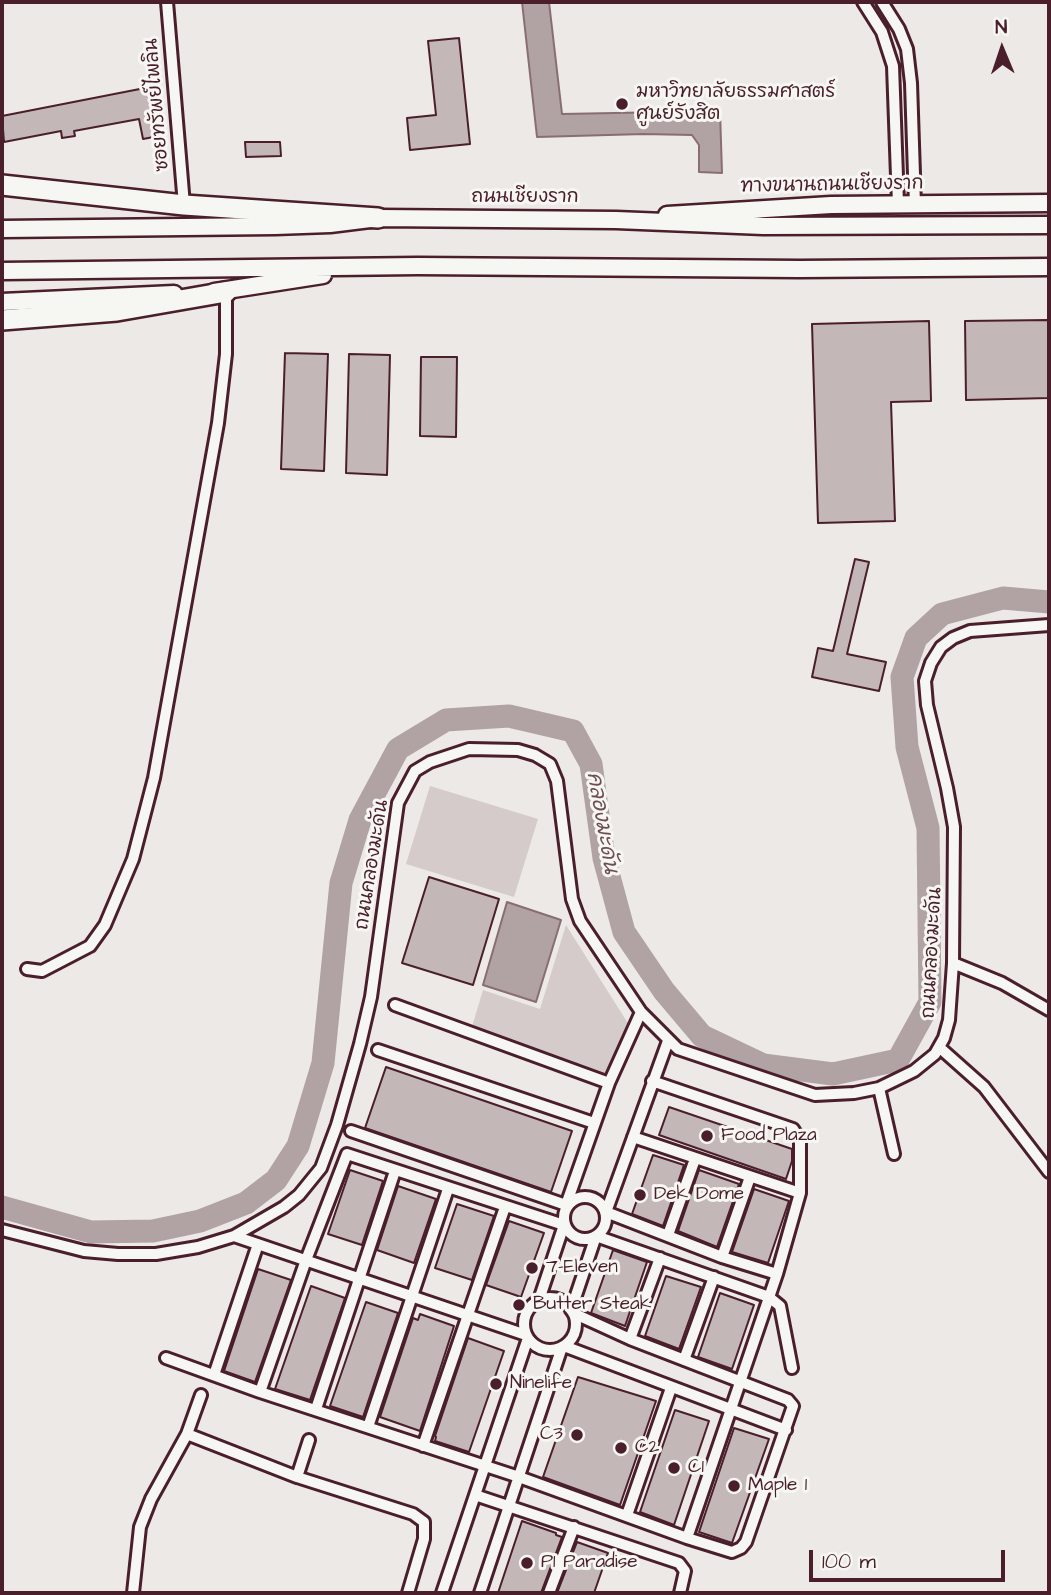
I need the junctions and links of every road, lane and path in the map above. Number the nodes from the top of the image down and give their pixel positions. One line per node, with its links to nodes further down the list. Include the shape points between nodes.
1 (167, 2): 9 (street, ซอยทรัพย์ไพลิน)
2 (863, 2): 5 (street, via 882,32)
3 (882, 2): 4 (street, via 900,29)
4 (908, 64): 5 (street); 8 (street)
5 (893, 66): 8 (street)
6 (2, 185): 9 (highway)
7 (1049, 203): 8 (main road, ทางขนานถนนเชียงราก)
8 (907, 204): 11 (main road, ทางขนานถนนเชียงราก, via 760,207)
9 (184, 205): 10 (highway)
10 (378, 218): 11 (main road, ถนนเชียงราก); 13 (main road, ถนนเชียงราก, via 275,226)
11 (616, 220): 12 (main road, ถนนเชียงราก, via 763,226)
12 (1049, 225)
13 (2, 229)
14 (363, 267): 15 (main road); 16 (main road); 17 (main road)
15 (1049, 267)
16 (2, 271)
17 (226, 292): 18 (main road); 19 (highway, via 117,311); 22 (street, via 222,400 155,778 133,859 105,925 90,946 42,971)
18 (2, 302)
19 (2, 320)
20 (1049, 625): 21 (street, ถนนคลองมะดัน, via 970,631 953,638 941,647 925,681 954,827)
21 (953, 963): 24 (street, via 1002,983); 27 (street, ถนนคลองมะดัน, via 949,1020)
22 (27, 969)
23 (395, 1005): 30 (street)
24 (1049, 1010)
25 (640, 1012): 26 (street, ถนนคลองมะดัน); 30 (street); 48 (street, ถนนคลองมะดัน, via 580,921 572,899 557,781 550,764 535,755 500,748 469,749 430,762 415,771 398,803 371,997 321,1168 284,1207)
26 (668, 1041): 29 (street); 31 (street, ถนนคลองมะดัน, via 691,1054 814,1095)
27 (939, 1048): 31 (street, ถนนคลองมะดัน, via 914,1071); 38 (street, via 984,1087)
28 (378, 1050): 32 (street)
29 (652, 1081): 34 (street); 41 (street, via 793,1129 800,1140)
30 (609, 1083): 32 (street)
31 (879, 1088): 35 (street)
32 (594, 1123): 42 (street)
33 (351, 1131): 42 (street)
34 (633, 1137): 36 (street); 44 (street)
35 (894, 1154)
36 (695, 1159): 39 (street); 47 (street)
37 (395, 1171): 40 (street); 53 (street, via 347,1154); 56 (street)
38 (1049, 1172)
39 (750, 1177): 41 (street); 51 (street)
40 (448, 1189): 43 (street); 57 (street)
41 (800, 1193): 54 (street)
42 (566, 1205): 44 (street, via 581,1198 601,1204); 45 (street)
43 (505, 1207): 45 (street); 61 (street)
44 (606, 1212): 47 (street); 49 (street, via 603,1230)
45 (564, 1225): 49 (street, via 582,1237); 59 (street)
46 (2, 1230): 48 (street, ถนนคลองมะดัน, via 83,1251 118,1254 156,1254)
47 (668, 1235): 51 (street)
48 (234, 1236): 50 (street)
49 (596, 1236): 52 (street); 60 (street)
50 (258, 1244): 53 (street); 68 (street)
51 (722, 1257): 54 (street)
52 (660, 1258): 55 (street); 63 (street)
53 (306, 1261): 56 (street); 71 (street)
54 (777, 1274): 58 (street)
55 (714, 1278): 58 (street); 66 (street)
56 (360, 1279): 57 (street); 73 (street)
57 (411, 1296): 61 (street); 75 (street)
58 (769, 1297): 67 (street, via 780,1306); 69 (street)
59 (540, 1300): 60 (street, via 555,1299); 62 (street, via 526,1314)
60 (572, 1311): 63 (street); 64 (street, via 576,1327)
61 (468, 1316): 62 (street); 79 (street)
62 (527, 1337): 64 (street, via 543,1349); 80 (street)
63 (630, 1339): 66 (street)
64 (563, 1346): 70 (street); 82 (street)
65 (166, 1358): 68 (street)
66 (684, 1360): 69 (street)
67 (792, 1368)
68 (214, 1375): 71 (street)
69 (740, 1383): 74 (street); 76 (street, via 788,1400 793,1406)
70 (671, 1388): 74 (street); 85 (street)
71 (260, 1392): 73 (street)
72 (201, 1395): 77 (street)
73 (316, 1409): 75 (street)
74 (729, 1410): 76 (street); 87 (street)
75 (368, 1427): 79 (street)
76 (786, 1430): 87 (street, via 741,1548 732,1552)
77 (187, 1434): 81 (street); 88 (street, via 140,1527)
78 (309, 1440): 81 (street)
79 (423, 1446): 80 (street)
80 (485, 1465): 82 (street); 83 (street)
81 (297, 1477): 89 (street, via 413,1514 424,1522 424,1539)
82 (519, 1477): 84 (street); 85 (street)
83 (475, 1495): 84 (street); 90 (street)
84 (510, 1505): 86 (street); 91 (street)
85 (627, 1515): 87 (street)
86 (574, 1527): 92 (street); 93 (street, via 679,1563 685,1571)
87 (687, 1538)
88 (133, 1593)
89 (408, 1593)
90 (442, 1593)
91 (480, 1593)
92 (549, 1593)
93 (680, 1593)

